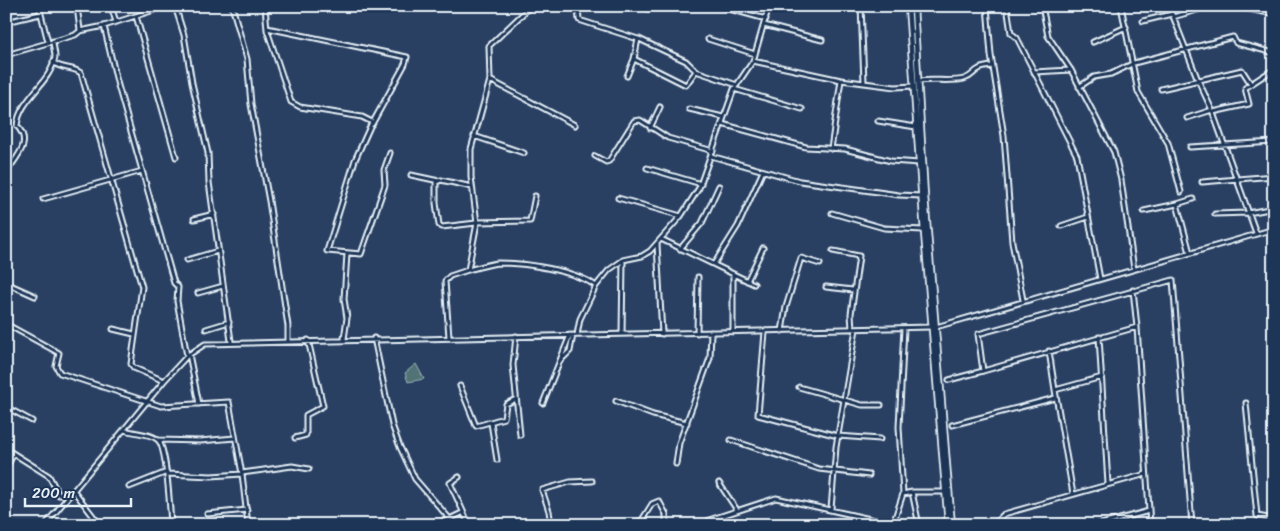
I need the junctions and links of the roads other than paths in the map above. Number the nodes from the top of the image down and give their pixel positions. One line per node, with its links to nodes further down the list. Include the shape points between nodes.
1 (40, 6): 26 (street)
2 (77, 6): 38 (street)
3 (111, 6): 33 (street)
4 (149, 6): 25 (street)
5 (167, 6): 25 (street)
6 (174, 6): 117 (street, via 184,35 208,153)
7 (232, 6): 177 (street, via 247,59 251,104 274,229)
8 (265, 6): 37 (street)
9 (531, 6): 58 (street, via 489,46)
10 (578, 6): 39 (street, via 579,20)
11 (663, 6): 24 (street)
12 (769, 6): 30 (street)
13 (861, 6): 62 (street)
14 (908, 6): 65 (main road)
15 (914, 6): 61 (main road)
16 (987, 6): 52 (street)
17 (1006, 6): 56 (street, via 1011,33 1017,38)
18 (1042, 6): 54 (street, via 1048,36)
19 (1121, 6): 36 (street)
20 (1169, 6): 28 (street)
21 (1211, 6): 28 (street)
22 (1233, 6): 27 (street)
23 (722, 7): 30 (street)
24 (648, 9)
25 (150, 11): 29 (street)
26 (40, 14): 32 (street); 42 (street)
27 (1274, 14)
28 (1172, 15): 31 (street); 44 (street)
29 (136, 16): 33 (street); 91 (street)
30 (766, 19): 34 (street)
31 (1143, 21)
32 (6, 22)
33 (116, 22): 35 (street)
34 (764, 25): 41 (street); 46 (street)
35 (104, 26): 38 (street); 94 (street, via 116,82)
36 (1126, 27): 43 (street); 51 (street)
37 (267, 28): 76 (street, via 293,104 362,117 371,120); 76 (street, via 406,57)
38 (80, 30): 42 (street, via 75,35)
39 (638, 39): 48 (street); 55 (street, via 686,61)
40 (708, 39): 46 (street)
41 (822, 40)
42 (51, 42): 47 (street); 50 (street)
43 (1093, 42)
44 (1185, 48): 45 (street, via 1233,36 1236,43); 51 (street); 60 (street)
45 (1274, 53)
46 (755, 54): 49 (street)
47 (6, 55)
48 (634, 59): 55 (street, via 686,85); 57 (street)
49 (753, 61): 59 (street); 64 (street)
50 (53, 62): 96 (street, via 20,115 17,126 23,132 24,140 19,155); 100 (street, via 57,67 76,69 81,73)
51 (1134, 63): 66 (street, via 1112,74 1094,77); 106 (street, via 1138,92 1168,142)
52 (992, 66): 61 (street, via 976,69 965,78); 154 (street, via 1004,136 1012,242)
53 (1274, 69): 63 (street)
54 (1070, 70): 56 (street); 66 (street)
55 (696, 71): 64 (street)
56 (1034, 72): 120 (street, via 1078,156)
57 (627, 76)
58 (490, 80): 78 (street); 81 (street)
59 (841, 80): 62 (street); 85 (street)
60 (1198, 80): 63 (street, via 1242,70); 68 (street); 72 (street)
61 (918, 81): 108 (main road)
62 (864, 82): 65 (street)
63 (1251, 84): 72 (street, via 1245,88 1249,104)
64 (737, 85): 67 (street)
65 (914, 86): 79 (main road)
66 (1079, 87): 139 (street, via 1114,152)
67 (734, 89): 71 (street); 73 (street)
68 (1161, 89)
69 (660, 107): 80 (street)
70 (689, 109): 73 (street)
71 (802, 109)
72 (1213, 111): 74 (street); 83 (street)
73 (723, 117): 77 (street)
74 (1187, 118)
75 (878, 121): 79 (street)
76 (372, 124): 134 (street, via 355,160 326,248 328,252)
77 (722, 124): 85 (street, via 796,145); 86 (street)
78 (575, 125)
79 (916, 126): 92 (main road)
80 (650, 128): 86 (street, via 668,138); 89 (street, via 640,120 634,121 609,161)
81 (474, 136): 88 (street); 105 (street)
82 (1274, 142): 83 (street)
83 (1224, 144): 84 (street); 99 (street)
84 (1190, 148)
85 (830, 149): 92 (street)
86 (713, 151): 90 (street)
87 (390, 153): 134 (street, via 384,170 385,185 361,254)
88 (524, 153)
89 (595, 156)
90 (711, 156): 95 (street); 103 (street)
91 (176, 157)
92 (919, 163): 108 (main road)
93 (647, 168): 103 (street)
94 (142, 171): 100 (street); 181 (street, via 174,283 178,286 177,301)
95 (763, 171): 108 (street, via 800,181); 137 (street, via 738,226)
96 (6, 173)
97 (411, 175): 101 (street)
98 (1274, 176): 99 (street)
99 (1236, 178): 102 (street); 116 (street)
100 (110, 179): 111 (street); 168 (street, via 142,287)
101 (439, 180): 105 (street); 122 (street, via 435,184 439,225)
102 (1202, 182)
103 (700, 184): 119 (street)
104 (719, 186): 130 (street, via 702,223)
105 (472, 187): 122 (street)
106 (1182, 192)
107 (535, 196): 122 (street, via 530,220)
108 (923, 196): 125 (main road); 157 (main road)
109 (618, 198): 119 (street)
110 (1193, 199): 112 (street)
111 (43, 200)
112 (1177, 204): 114 (street); 133 (street)
113 (1274, 208): 116 (street)
114 (1144, 211)
115 (832, 213): 125 (street, via 884,228)
116 (1248, 213): 118 (street); 126 (street)
117 (214, 214): 121 (street); 131 (street)
118 (1215, 214)
119 (681, 216): 127 (street)
120 (1088, 217): 123 (street); 143 (street)
121 (194, 219)
122 (477, 222): 140 (street)
123 (1061, 226)
124 (1274, 229): 126 (street)
125 (924, 230): 157 (main road)
126 (1256, 233): 133 (street)
127 (661, 239): 128 (street); 130 (street)
128 (657, 243): 136 (street, via 642,256); 170 (street)
129 (763, 248): 144 (street)
130 (680, 249): 137 (street)
131 (218, 251): 135 (street); 147 (street)
132 (833, 251): 150 (street, via 859,256)
133 (1190, 252): 139 (street)
134 (347, 254): 176 (street)
135 (187, 260)
136 (623, 260): 148 (street, via 609,270); 169 (street)
137 (714, 264): 141 (street)
138 (820, 264): 163 (street, via 801,258)
139 (1134, 269): 143 (street)
140 (468, 270): 148 (street, via 496,263 530,265 576,274); 173 (street, via 445,281)
141 (733, 274): 144 (street); 165 (street)
142 (698, 277): 167 (street)
143 (1100, 280): 154 (street)
144 (747, 281): 146 (street)
145 (6, 283): 153 (street)
146 (754, 284)
147 (224, 286): 152 (street); 155 (street)
148 (596, 286): 171 (street)
149 (826, 287): 150 (street)
150 (854, 290): 162 (street)
151 (1133, 290): 158 (street); 182 (street, via 981,332 978,334); 259 (street, via 1174,280)
152 (198, 293)
153 (34, 296)
154 (1023, 300): 157 (street)
155 (229, 322): 161 (street); 179 (street)
156 (6, 324): 193 (street, via 59,353 56,366 60,373)
157 (933, 327): 159 (street); 229 (main road); 255 (main road)
158 (1137, 327): 174 (street); 220 (street)
159 (904, 328): 162 (street); 231 (street, via 899,427)
160 (113, 329): 168 (street)
161 (206, 329)
162 (854, 329): 163 (street); 192 (street)
163 (782, 331): 166 (street)
164 (711, 332): 165 (street); 167 (street); 201 (street, via 708,366)
165 (733, 332): 166 (street)
166 (765, 332): 205 (street, via 757,414)
167 (697, 333): 170 (street)
168 (134, 334): 185 (street, via 132,366)
169 (622, 334): 170 (street); 171 (street)
170 (662, 334)
171 (573, 335): 172 (street); 196 (street, via 570,351 561,360)
172 (516, 336): 173 (street); 190 (street, via 513,364)
173 (449, 337): 175 (street)
174 (1099, 337): 180 (street); 183 (street)
175 (374, 338): 176 (street); 239 (street, via 392,425 400,447 415,479)
176 (344, 339): 178 (street)
177 (288, 340): 178 (street); 179 (street)
178 (308, 340): 207 (street, via 323,405 305,417 306,435)
179 (231, 341): 181 (street, via 205,344)
180 (1049, 351): 182 (street); 188 (street)
181 (188, 355): 185 (street); 195 (street)
182 (983, 371): 184 (street)
183 (1102, 377): 188 (street); 225 (street)
184 (949, 380)
185 (164, 381): 193 (street)
186 (460, 386): 200 (street, via 476,426)
187 (799, 387): 192 (street)
188 (1055, 390): 189 (street)
189 (1055, 398): 202 (street); 232 (street)
190 (516, 400): 200 (street, via 506,404 504,418); 204 (street)
191 (616, 401): 201 (street)
192 (845, 401): 197 (street); 205 (street)
193 (146, 402): 195 (street, via 161,406); 203 (street)
194 (1246, 403): 240 (street, via 1257,516)
195 (199, 404): 206 (street, via 229,402)
196 (543, 404)
197 (881, 405)
198 (6, 407): 199 (street)
199 (32, 421)
200 (491, 423): 213 (street)
201 (687, 423): 214 (street, via 679,443)
202 (952, 425)
203 (124, 430): 209 (street); 227 (street)
204 (520, 435)
205 (838, 436): 208 (street); 218 (street)
206 (236, 438): 209 (street, via 200,442); 219 (street)
207 (295, 438)
208 (880, 439)
209 (158, 440): 217 (street)
210 (731, 440): 218 (street)
211 (6, 449): 212 (street)
212 (11, 452): 215 (street, via 12,459); 230 (street, via 49,476 59,495)
213 (497, 460)
214 (676, 464)
215 (6, 468)
216 (309, 469): 219 (street, via 292,466)
217 (167, 473): 219 (street); 226 (street); 246 (street)
218 (834, 473): 221 (street); 233 (street)
219 (242, 474): 234 (street)
220 (1146, 474): 225 (street); 236 (street)
221 (869, 475)
222 (459, 477): 237 (street, via 450,483)
223 (592, 481): 250 (street, via 570,482 542,490)
224 (719, 483): 235 (street)
225 (1108, 484): 232 (street)
226 (129, 487)
227 (74, 491): 230 (street); 245 (street)
228 (912, 492): 229 (street); 231 (street); 253 (street)
229 (945, 492): 254 (main road)
230 (71, 494): 244 (street)
231 (903, 494): 243 (street)
232 (1073, 494): 256 (street, via 1004,514)
233 (831, 509): 235 (street, via 776,498); 243 (street)
234 (247, 510): 238 (street); 247 (street)
235 (737, 510): 242 (street)
236 (1149, 511): 257 (street); 258 (street)
237 (462, 513): 239 (street); 241 (street)
238 (206, 514)
239 (447, 519): 248 (street); 249 (street)
240 (1274, 519)
241 (467, 520)
242 (709, 520)
243 (893, 524)
244 (45, 525)
245 (100, 525)
246 (171, 525)
247 (248, 525)
248 (436, 525)
249 (454, 525)
250 (551, 525)
251 (631, 525): 252 (street, via 642,520 652,504 659,501 666,514)
252 (666, 525)
253 (919, 525)
254 (948, 525)
255 (952, 525)
256 (998, 525)
257 (1098, 525)
258 (1150, 525)
259 (1192, 525)

